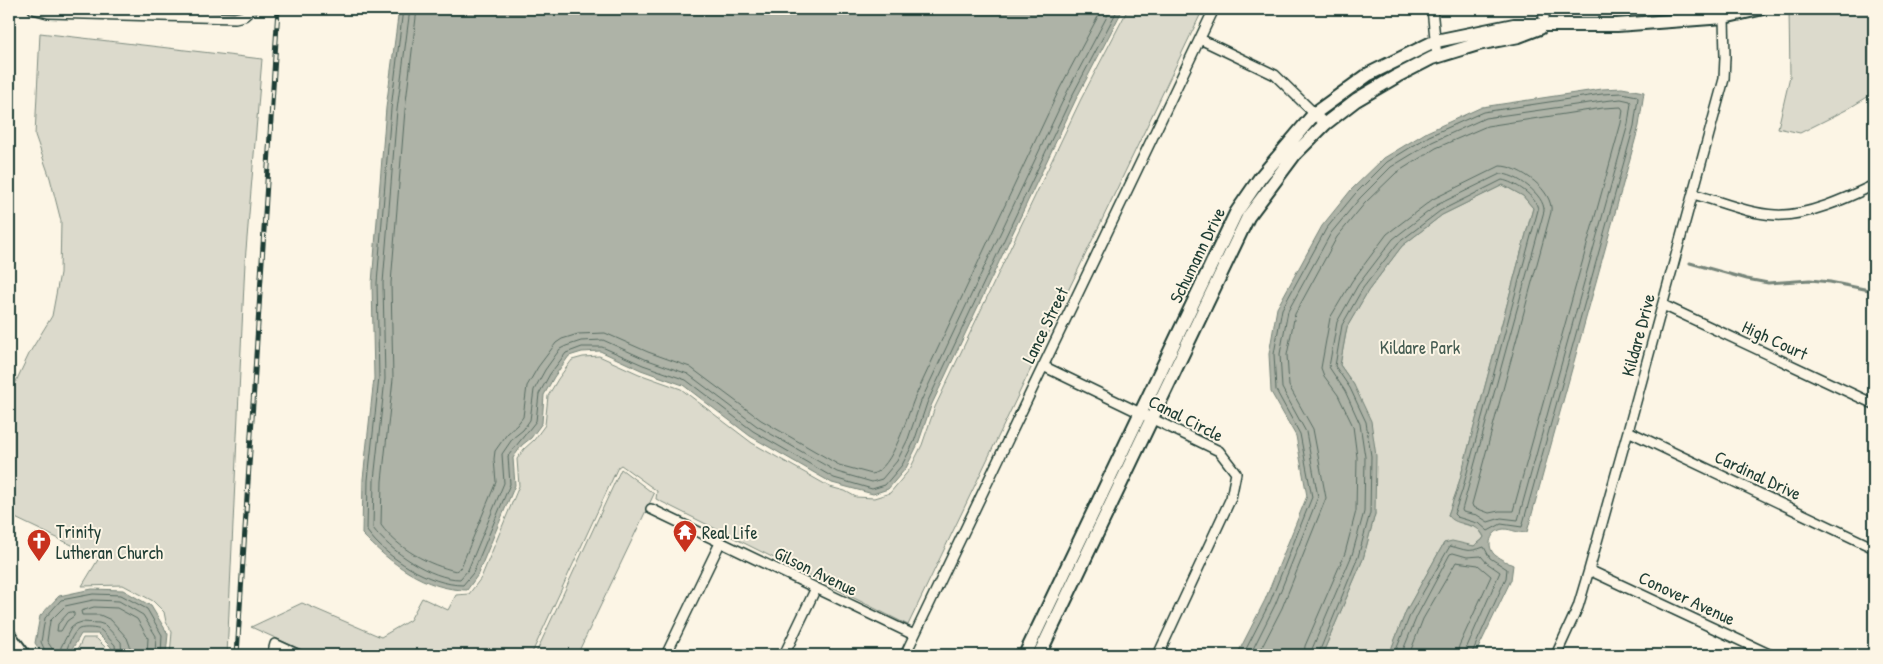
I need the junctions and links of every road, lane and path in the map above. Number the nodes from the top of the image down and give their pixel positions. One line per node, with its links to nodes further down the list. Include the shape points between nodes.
1 (33, 9): 7 (street, via 48,13)
2 (252, 9): 7 (street, via 235,18)
3 (1214, 9): 10 (street, Lance Street)
4 (1432, 9): 11 (street)
5 (1543, 9): 9 (street)
6 (1759, 9): 8 (street, Schumann Drive)
7 (171, 13)
8 (1724, 17): 9 (street, Schumann Drive, via 1617,25); 16 (street, Kildare Drive, via 1724,79)
9 (1545, 26): 11 (street, Schumann Drive, via 1514,24); 12 (street, Schumann Drive)
10 (1200, 39): 13 (street, via 1275,75); 19 (street, Lance Street)
11 (1436, 41): 12 (street); 13 (street, Schumann Drive, via 1369,74)
12 (1437, 57): 14 (street, Schumann Drive, via 1356,100)
13 (1315, 113): 14 (street); 21 (street, Schumann Drive, via 1260,178 1236,213)
14 (1325, 124): 21 (street, Schumann Drive, via 1295,154 1248,217)
15 (1872, 186): 16 (street, via 1812,210 1786,215 1765,214); 17 (street)
16 (1693, 194): 18 (street, Kildare Drive)
17 (1874, 197)
18 (1663, 305): 20 (street, High Court); 22 (street, Kildare Drive)
19 (1043, 366): 21 (street, Canal Circle); 29 (street, Lance Street)
20 (1874, 404)
21 (1146, 416): 30 (street, Schumann Drive); 37 (street, Canal Circle, via 1219,451 1236,473 1232,498)
22 (1628, 431): 25 (street, Cardinal Drive); 26 (street, Kildare Drive)
23 (651, 509): 24 (street, Gilson Avenue)
24 (720, 543): 27 (street, Gilson Avenue); 34 (street)
25 (1874, 548)
26 (1589, 570): 38 (street, Kildare Drive, via 1578,607); 39 (street, Conover Avenue)
27 (816, 588): 29 (street, Gilson Avenue); 35 (street)
28 (9, 635): 31 (street)
29 (914, 636): 36 (street, Lance Street)
30 (1032, 654)
31 (24, 655)
32 (272, 655): 33 (street, via 276,644)
33 (299, 655)
34 (666, 655)
35 (784, 655)
36 (905, 655)
37 (1158, 655)
38 (1556, 655)
39 (1771, 655)

